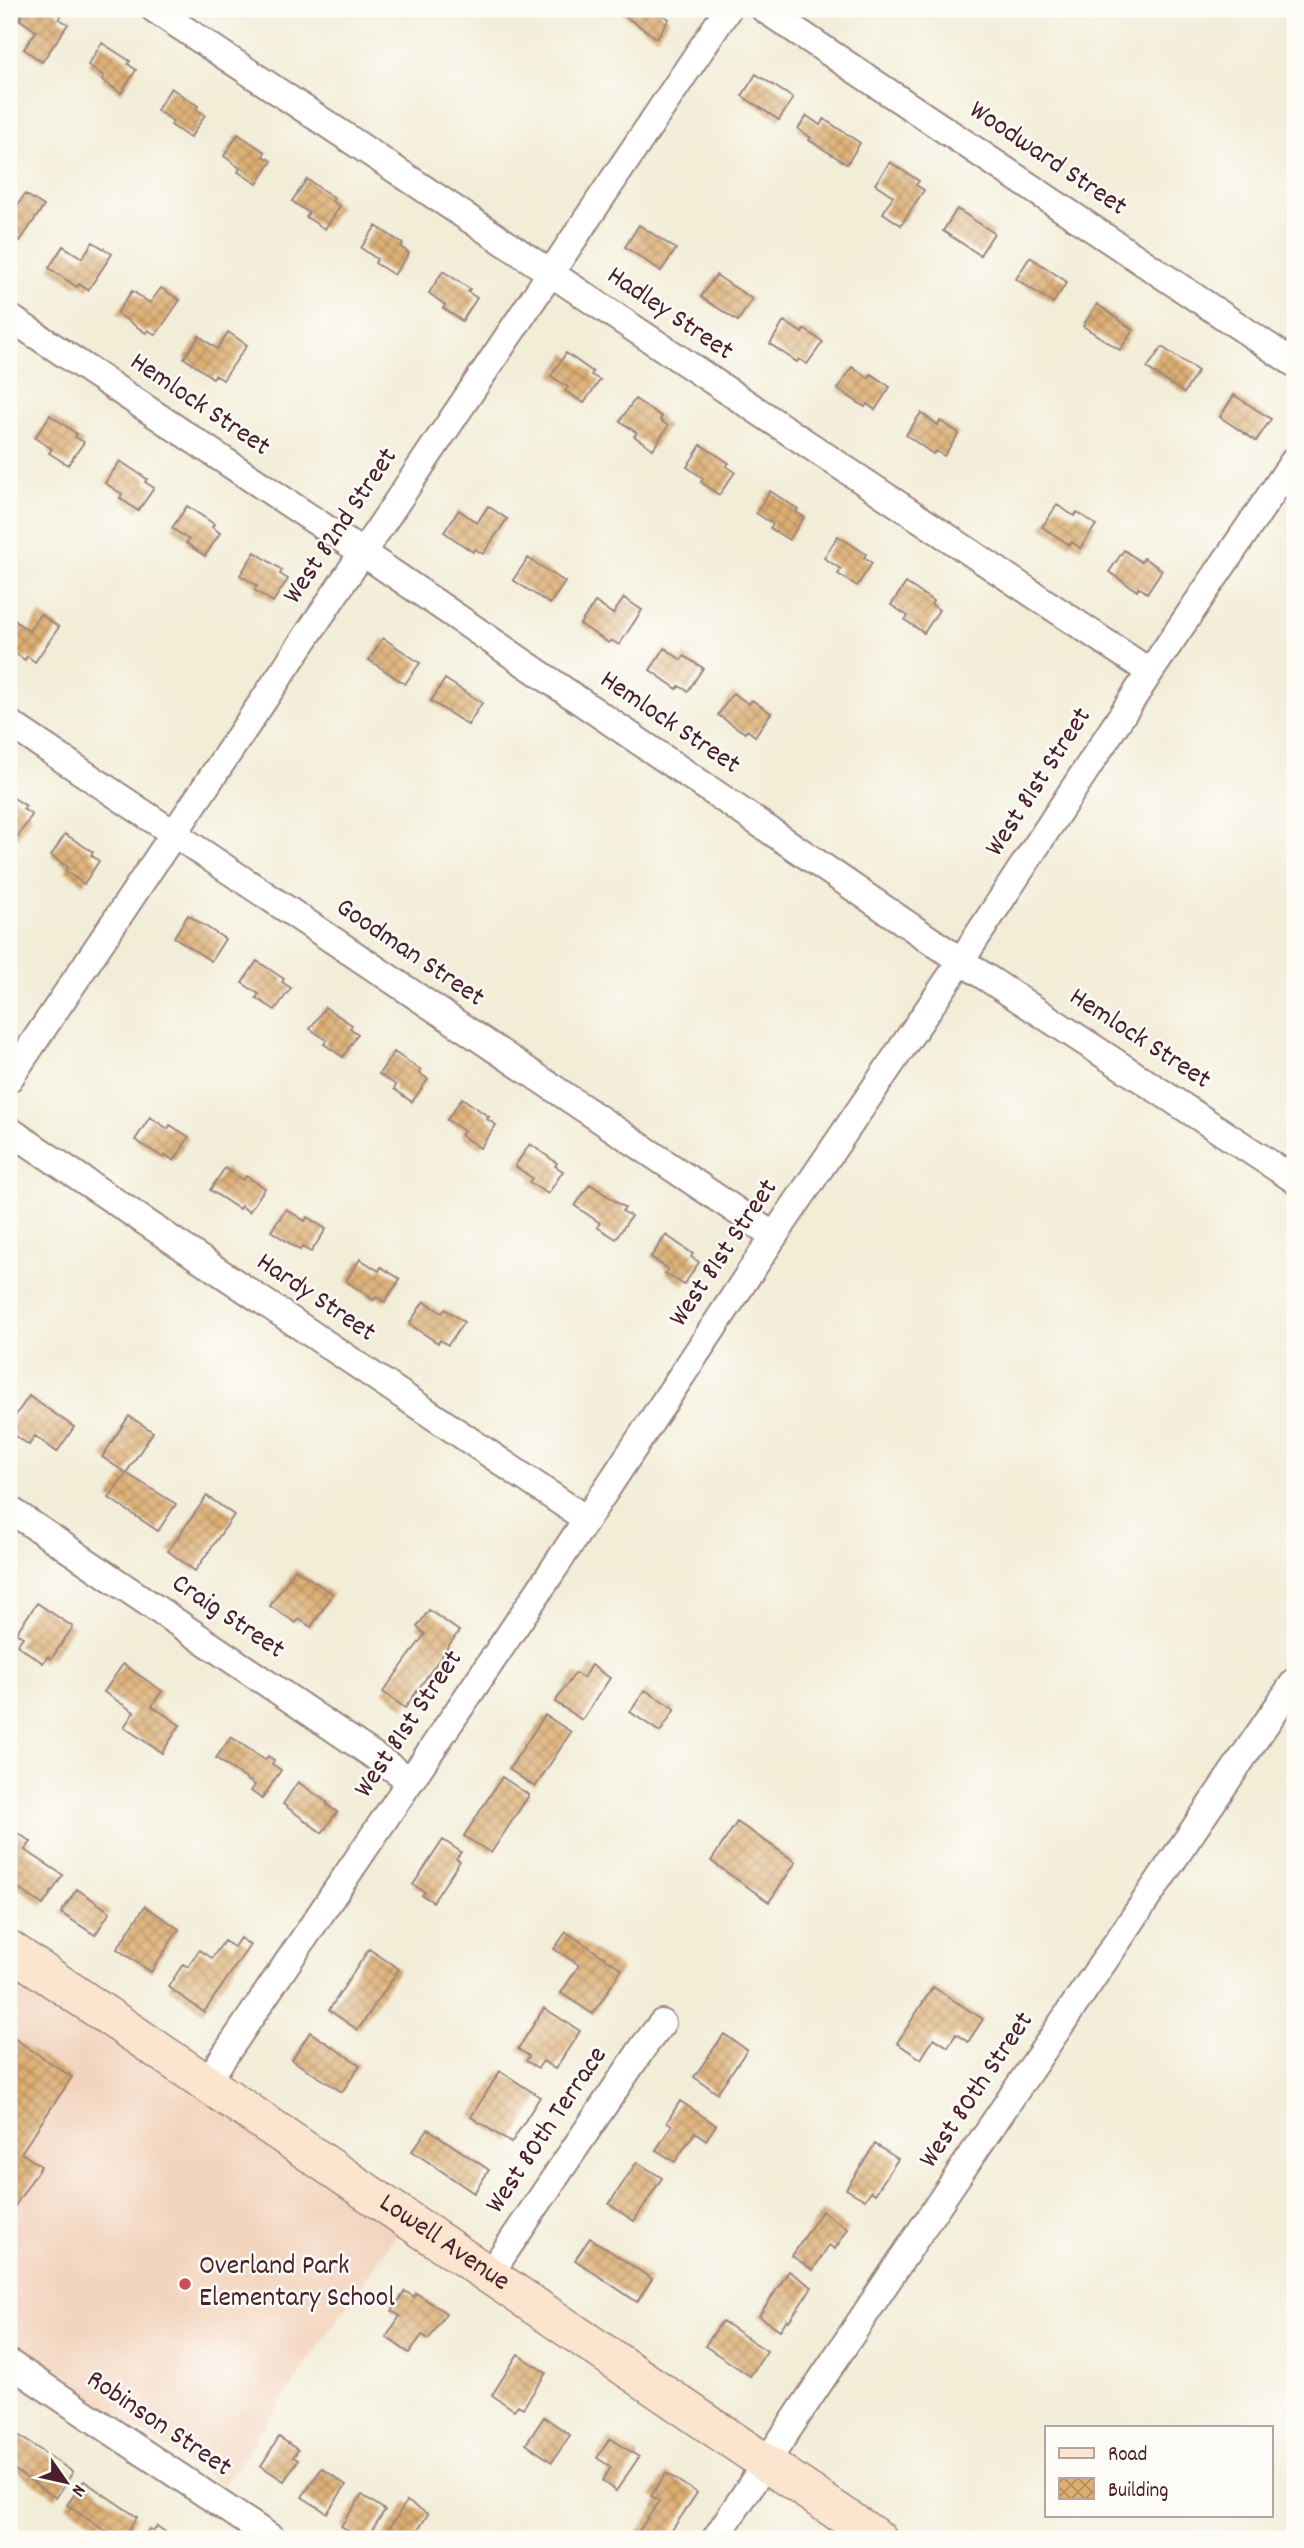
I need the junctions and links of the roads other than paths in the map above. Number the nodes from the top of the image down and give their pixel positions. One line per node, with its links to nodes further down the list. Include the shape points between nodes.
1 (154, 9): 4 (street, Hadley Street)
2 (728, 9): 4 (street, West 82nd Street)
3 (764, 9): 6 (street, Woodward Street)
4 (550, 273): 8 (street, West 82nd Street); 9 (street, Hadley Street)
5 (9, 317): 8 (street, Hemlock Street)
6 (1295, 364)
7 (1295, 459): 9 (street, West 81st Street)
8 (363, 553): 11 (street, West 82nd Street); 12 (street, Hemlock Street)
9 (1150, 672): 12 (street, West 81st Street)
10 (9, 723): 11 (street, Goodman Street)
11 (175, 835): 13 (street, West 82nd Street); 16 (street, Goodman Street)
12 (961, 961): 15 (street, Hemlock Street); 16 (street, West 81st Street)
13 (9, 1079)
14 (9, 1130): 18 (street, Hardy Street)
15 (1295, 1180)
16 (774, 1236): 18 (street, West 81st Street)
17 (9, 1509): 20 (street, Craig Street)
18 (586, 1519): 20 (street, West 81st Street)
19 (1295, 1681): 26 (street, West 80th Street)
20 (410, 1780): 23 (street, West 81st Street)
21 (9, 1949): 23 (street, Lowell Avenue)
22 (662, 2024): 24 (street, West 80th Terrace)
23 (206, 2083): 24 (street, Lowell Avenue)
24 (489, 2275): 26 (street, Lowell Avenue)
25 (10, 2367): 27 (street, Robinson Street)
26 (765, 2464): 28 (street, West 80th Street); 29 (street, Lowell Avenue)
27 (273, 2539)
28 (715, 2539)
29 (878, 2539)

